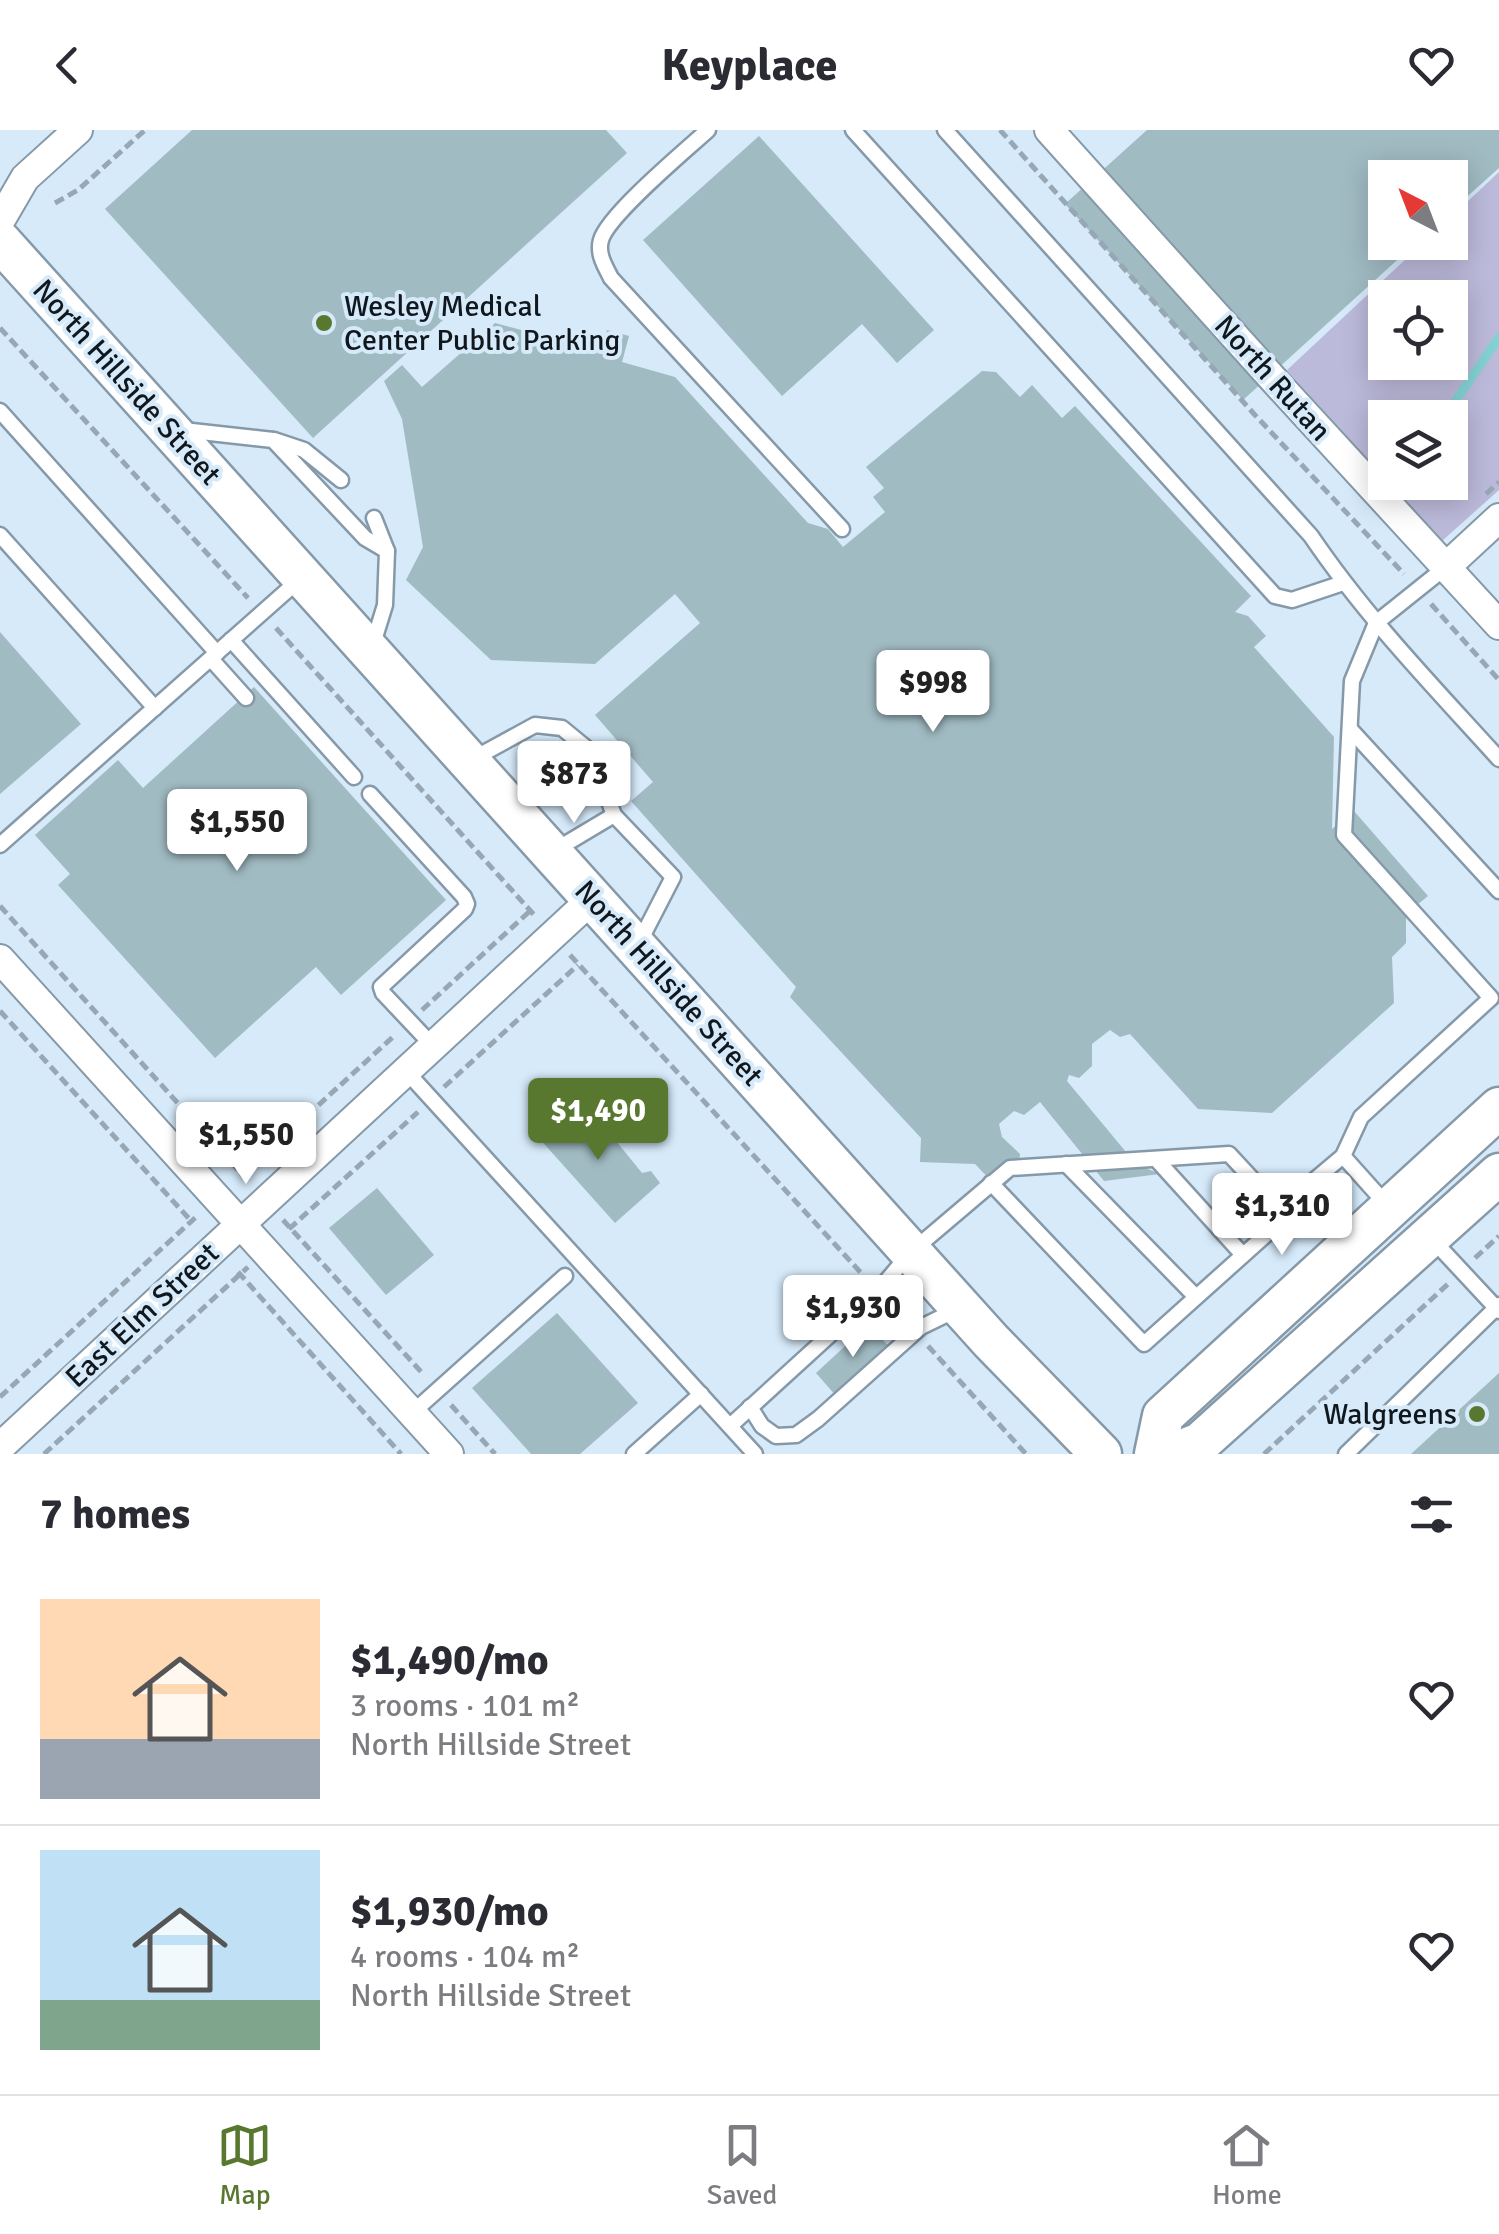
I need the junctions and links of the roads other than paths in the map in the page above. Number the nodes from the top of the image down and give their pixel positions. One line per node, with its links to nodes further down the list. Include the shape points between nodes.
1 (78, 130): 6 (street, via 25,178)
2 (708, 130): 13 (lane, via 612,222 601,240 601,258 611,278)
3 (854, 130): 19 (lane, via 1275,596 1292,600)
4 (945, 130): 19 (lane, via 1310,536)
5 (1049, 130): 17 (street, North Rutan)
6 (0, 221)
7 (0, 241): 9 (main road, North Hillside Street)
8 (0, 411): 24 (lane)
9 (168, 428): 10 (lane); 18 (main road, North Hillside Street)
10 (272, 440): 11 (lane, via 304,450); 16 (lane, via 364,538)
11 (341, 480)
12 (374, 518): 16 (lane)
13 (842, 529)
14 (1495, 529): 17 (street)
15 (0, 535): 26 (lane)
16 (387, 551): 23 (lane, via 385,605)
17 (1446, 566): 20 (lane); 21 (street, North Rutan)
18 (303, 577): 22 (lane); 23 (main road, North Hillside Street)
19 (1343, 583): 20 (lane)
20 (1376, 624): 27 (lane, via 1352,681); 28 (lane)
21 (1499, 625)
22 (231, 640): 24 (lane); 30 (lane)
23 (370, 652): 29 (main road, North Hillside Street)
24 (214, 656): 25 (lane); 26 (lane)
25 (246, 698)
26 (155, 708): 33 (lane)
27 (1350, 728): 35 (lane); 39 (lane, via 1344,835)
28 (1499, 758)
29 (469, 762): 32 (lane, via 536,725 562,728 590,750); 34 (main road, North Hillside Street)
30 (354, 777)
31 (370, 794): 40 (lane, via 467,904 445,917 381,986)
32 (614, 814): 34 (lane); 37 (lane, via 673,877)
33 (0, 845)
34 (551, 853): 36 (main road, North Hillside Street)
35 (1499, 891)
36 (592, 899): 37 (main road, North Hillside Street); 40 (street, East Elm Street)
37 (636, 948): 52 (main road, North Hillside Street)
38 (0, 959): 50 (street)
39 (1495, 994): 43 (lane, via 1361,1117)
40 (433, 1046): 41 (street, East Elm Street)
41 (406, 1071): 50 (street, East Elm Street); 58 (lane)
42 (1499, 1108): 48 (main road)
43 (1343, 1156): 48 (lane); 49 (lane)
44 (1156, 1158): 45 (lane); 49 (lane, via 1229,1154); 53 (lane)
45 (1066, 1164): 47 (lane, via 1010,1168); 55 (lane)
46 (1499, 1174): 51 (main road)
47 (991, 1183): 52 (lane); 55 (lane, via 1144,1344)
48 (1389, 1207): 67 (main road, via 1163,1416)
49 (1280, 1209): 53 (lane, via 1269,1232)
50 (240, 1224): 60 (street); 62 (street, East Elm Street)
51 (1430, 1238): 57 (lane); 68 (main road, via 1200,1443)
52 (912, 1252): 56 (main road, North Hillside Street); 59 (lane)
53 (1243, 1255): 55 (lane)
54 (564, 1276): 60 (lane)
55 (1196, 1296)
56 (961, 1308): 59 (lane, via 920,1327 796,1435 776,1436); 66 (main road, North Hillside Street)
57 (1498, 1308): 69 (lane)
58 (701, 1394): 61 (lane); 65 (lane)
59 (750, 1408): 61 (lane)
60 (412, 1414): 64 (street)
61 (730, 1426): 63 (lane)
62 (0, 1447)
63 (747, 1451)
64 (449, 1454)
65 (634, 1454)
66 (1101, 1454)
67 (1155, 1454)
68 (1172, 1454)
69 (1346, 1454)

